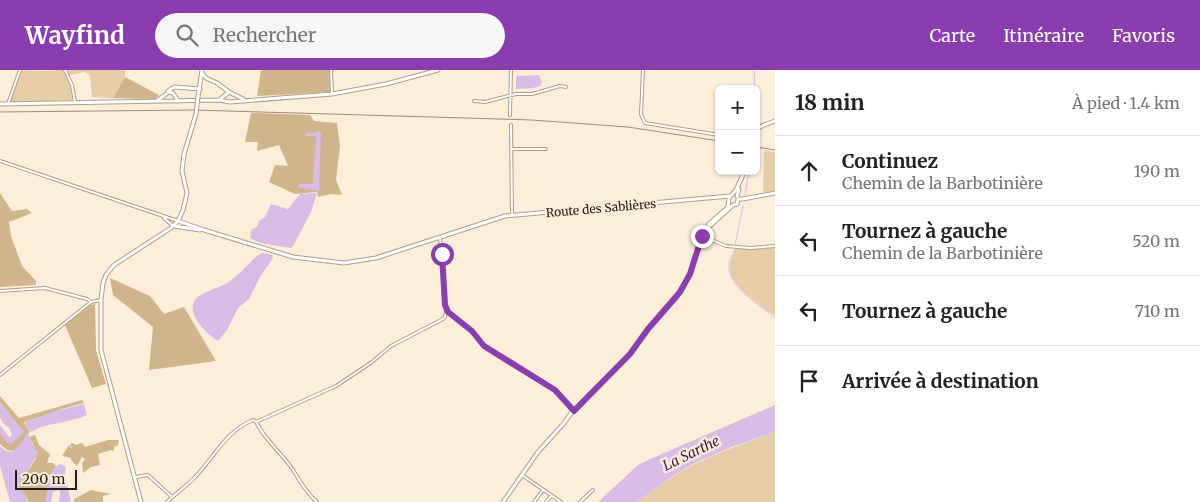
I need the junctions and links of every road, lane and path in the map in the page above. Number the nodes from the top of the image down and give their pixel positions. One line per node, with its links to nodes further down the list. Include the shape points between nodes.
1 (20, 70): 29 (street)
2 (65, 70): 27 (street, via 72,84)
3 (331, 70): 15 (street)
4 (438, 70): 15 (street)
5 (511, 70): 18 (street)
6 (643, 70): 34 (street, via 641,114 645,123)
7 (202, 72): 8 (street); 9 (street)
8 (206, 78): 9 (street); 14 (street, via 217,83)
9 (201, 84): 12 (street)
10 (176, 87): 12 (street); 13 (street); 16 (street)
11 (566, 87): 18 (street)
12 (200, 89): 43 (street, bridge, via 182,171 187,194)
13 (166, 94): 16 (street); 21 (street, via 157,100); 22 (street)
14 (226, 94): 17 (street); 19 (street); 24 (street)
15 (332, 94): 20 (street)
16 (174, 95): 22 (street); 23 (street)
17 (234, 95): 20 (street, via 241,99); 25 (street)
18 (510, 96): 26 (street, via 485,102); 30 (street)
19 (219, 100): 23 (street); 24 (street)
20 (266, 100): 25 (street)
21 (127, 101): 22 (street); 27 (street)
22 (169, 101): 23 (street)
23 (178, 101)
24 (227, 101): 25 (street)
25 (233, 101)
26 (474, 101)
27 (75, 102): 29 (street)
28 (0, 104): 29 (street)
29 (8, 104)
30 (510, 116)
31 (775, 121): 33 (street)
32 (511, 125): 36 (street)
33 (760, 126)
34 (715, 134)
35 (546, 149): 36 (street)
36 (511, 150): 41 (street)
37 (0, 160): 42 (street)
38 (742, 175): 40 (street)
39 (775, 192): 40 (street, Route des Sablières)
40 (733, 200): 41 (street, Route des Sablières, via 714,198); 45 (street)
41 (512, 215): 46 (street, Route des Sablières)
42 (162, 216): 43 (street); 43 (street)
43 (175, 224): 44 (street); 44 (street, via 184,229); 49 (street, via 112,267 104,278)
44 (204, 230): 46 (street, Route des Sablières, via 293,257 344,263 369,260)
45 (702, 236): 47 (street, via 726,246); 55 (street, via 690,274 680,292 630,354)
46 (440, 237): 51 (street)
47 (775, 246)
48 (0, 291): 50 (street, via 44,288)
49 (100, 300): 50 (street); 58 (street, via 100,342)
50 (90, 302): 54 (street)
51 (446, 310): 52 (street); 53 (street)
52 (452, 315): 53 (street); 55 (street, via 484,346 555,390)
53 (446, 317): 56 (street, via 391,346 336,386)
54 (0, 374)
55 (574, 411): 57 (street)
56 (256, 422): 62 (street, via 253,420 236,430 196,476); 65 (street)
57 (522, 475): 59 (street); 66 (street)
58 (136, 477): 62 (street, via 148,475); 63 (street)
59 (543, 490): 61 (street); 67 (street)
60 (593, 490): 70 (street)
61 (551, 495): 68 (street); 69 (street)
62 (172, 497): 64 (street)
63 (141, 502)
64 (167, 502)
65 (316, 502)
66 (503, 502)
67 (534, 502)
68 (546, 502)
69 (561, 502)
70 (580, 502)

